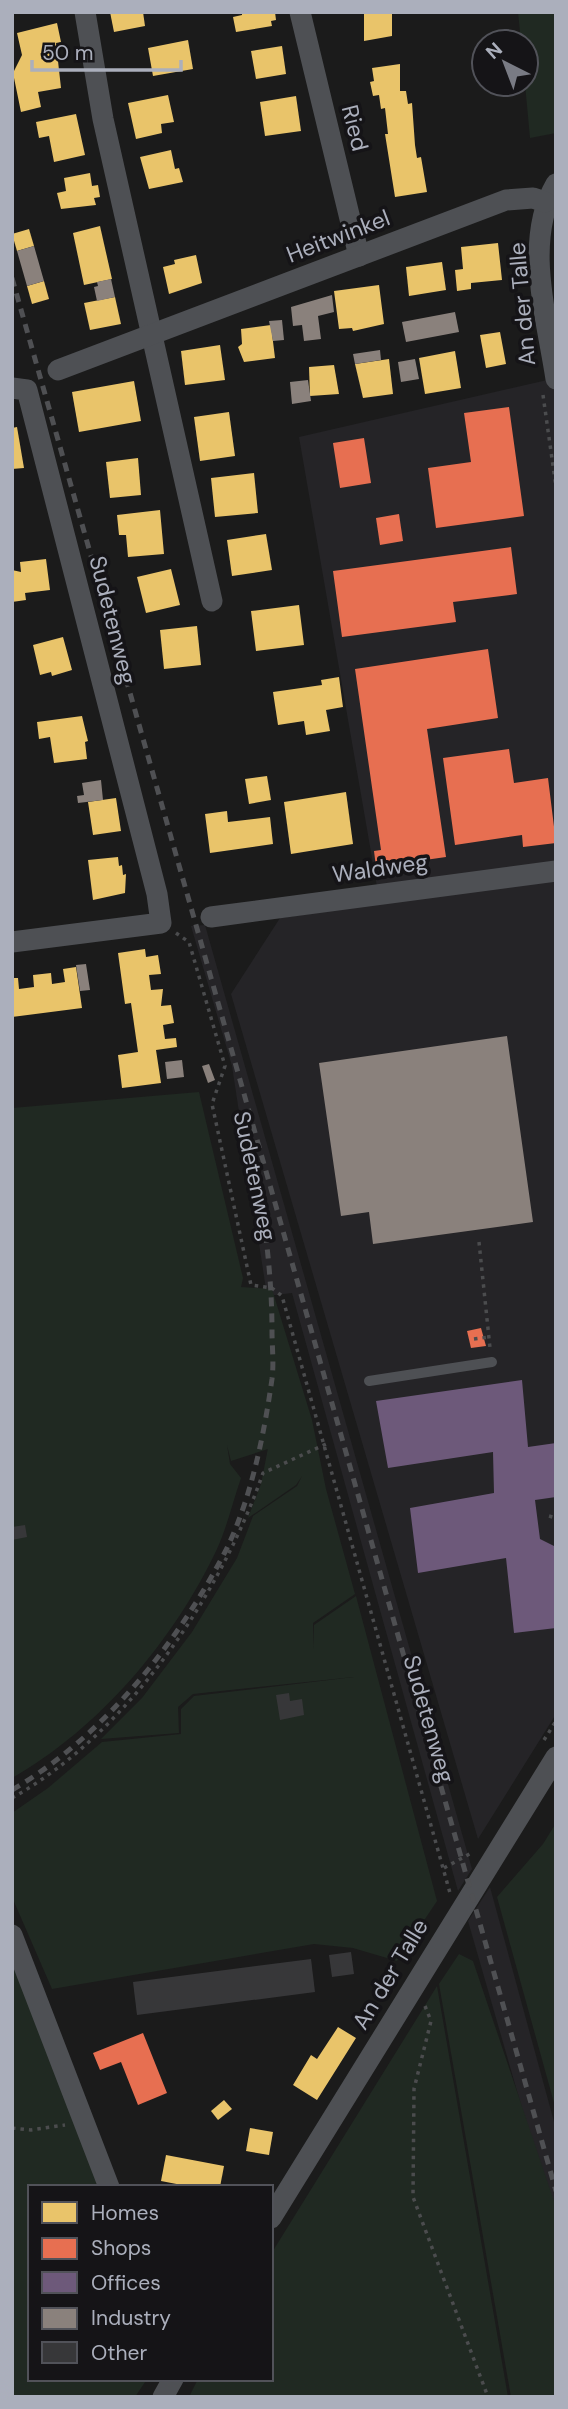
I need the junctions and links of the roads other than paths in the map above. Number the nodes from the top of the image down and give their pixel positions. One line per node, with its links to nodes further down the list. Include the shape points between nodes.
1 (85, 12): 5 (street, via 103,119)
2 (300, 12): 4 (street, Ried)
3 (551, 193): 4 (street, Heitwinkel, via 506,200); 7 (street, An der Talle, via 538,248)
4 (359, 256): 5 (street, Heitwinkel)
5 (152, 337): 6 (street, Heitwinkel); 9 (street)
6 (58, 370)
7 (556, 380)
8 (12, 388): 12 (street, Sudetenweg, via 27,390 161,923)
9 (212, 601)
10 (556, 871): 11 (street, Waldweg)
11 (211, 917)
12 (12, 942)
13 (492, 1362): 14 (lane)
14 (369, 1381)
15 (556, 1757): 18 (street, An der Talle)
16 (12, 1935): 17 (street)
17 (108, 2185)
18 (273, 2215)
19 (172, 2381): 20 (street)
20 (163, 2397)

